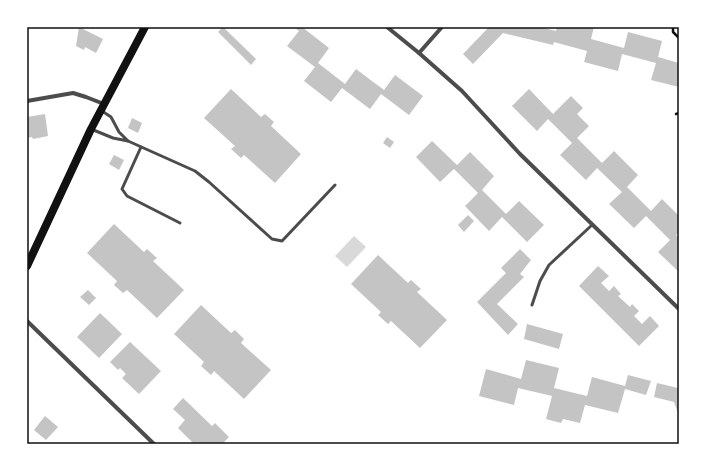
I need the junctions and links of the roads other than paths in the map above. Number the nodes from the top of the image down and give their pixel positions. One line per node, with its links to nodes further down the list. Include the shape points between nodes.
1 (145, 27): 6 (main road)
2 (387, 27): 4 (street)
3 (442, 27): 4 (street)
4 (419, 53): 12 (street, via 462,91 520,154)
5 (27, 101): 6 (street, via 73,94 86,96)
6 (102, 108): 7 (main road); 8 (lane)
7 (91, 129): 8 (lane); 13 (main road)
8 (128, 141): 9 (lane)
9 (141, 147): 10 (lane, via 195,171 272,239 282,241); 11 (lane, via 122,189 127,196)
10 (335, 185)
11 (180, 223)
12 (592, 224): 14 (lane, via 549,265 540,281); 15 (street)
13 (27, 266)
14 (532, 305)
15 (679, 309)
16 (27, 321): 17 (street)
17 (154, 444)

